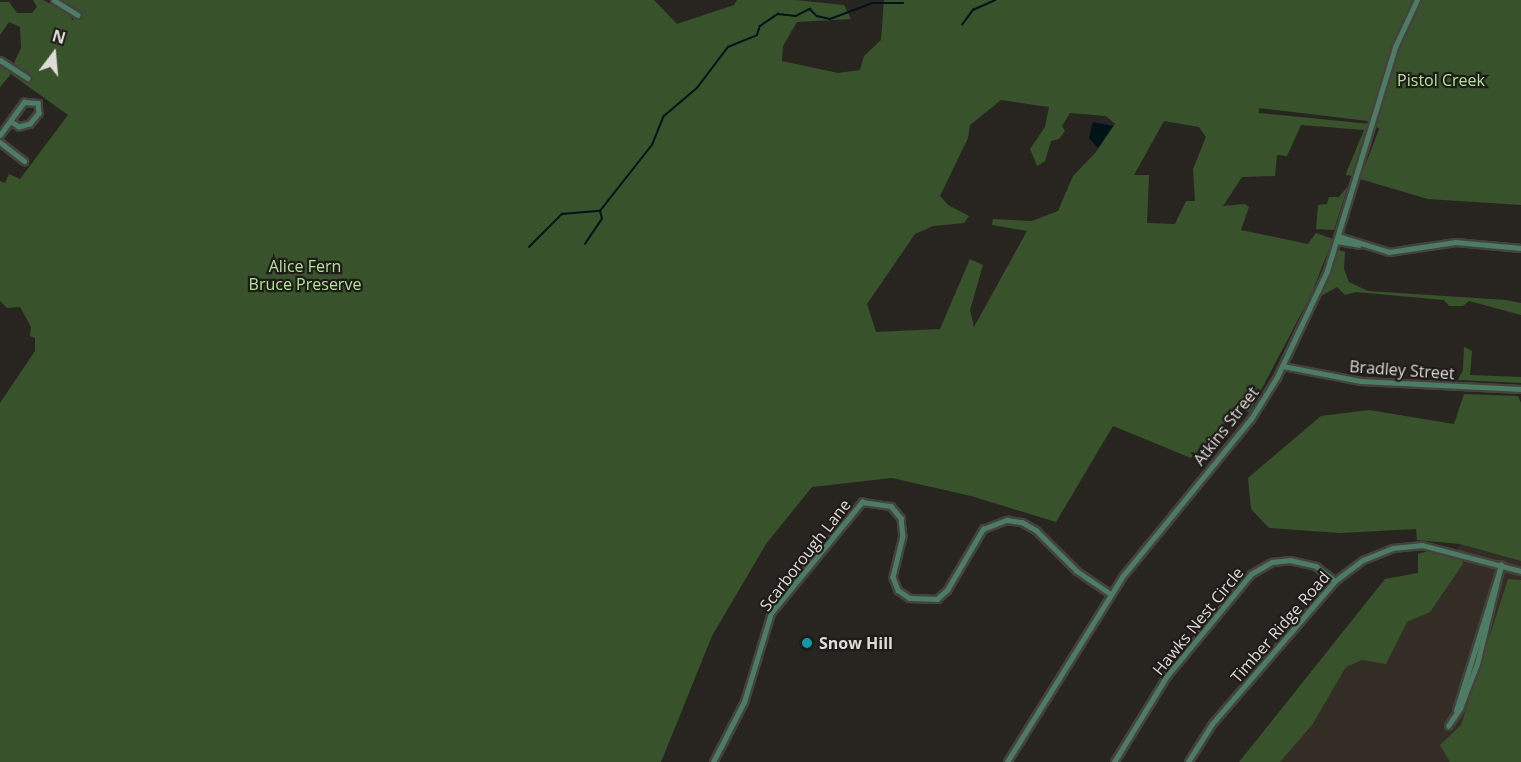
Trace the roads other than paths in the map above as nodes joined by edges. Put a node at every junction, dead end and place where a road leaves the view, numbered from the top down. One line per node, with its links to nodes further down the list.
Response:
1 (54, 0): 3 (street)
2 (1417, 0): 10 (street, Atkins Street)
3 (78, 15)
4 (0, 60): 5 (street)
5 (28, 78)
6 (11, 122): 6 (street); 7 (street)
7 (0, 135)
8 (0, 142): 9 (street)
9 (24, 161)
10 (1337, 239): 11 (street); 12 (street, Atkins Street)
11 (1521, 249)
12 (1283, 366): 13 (street, Bradley Street); 17 (street, Atkins Street)
13 (1521, 389)
14 (1501, 565): 15 (street, Timber Ridge Road); 16 (street, Timber Ridge Road); 18 (street)
15 (1521, 571)
16 (1335, 581): 21 (street, Hawks Nest Circle); 22 (street, Timber Ridge Road)
17 (1112, 594): 19 (street, Scarborough Lane); 20 (street, Atkins Street)
18 (1448, 726)
19 (713, 762)
20 (1007, 762)
21 (1114, 762)
22 (1188, 762)

